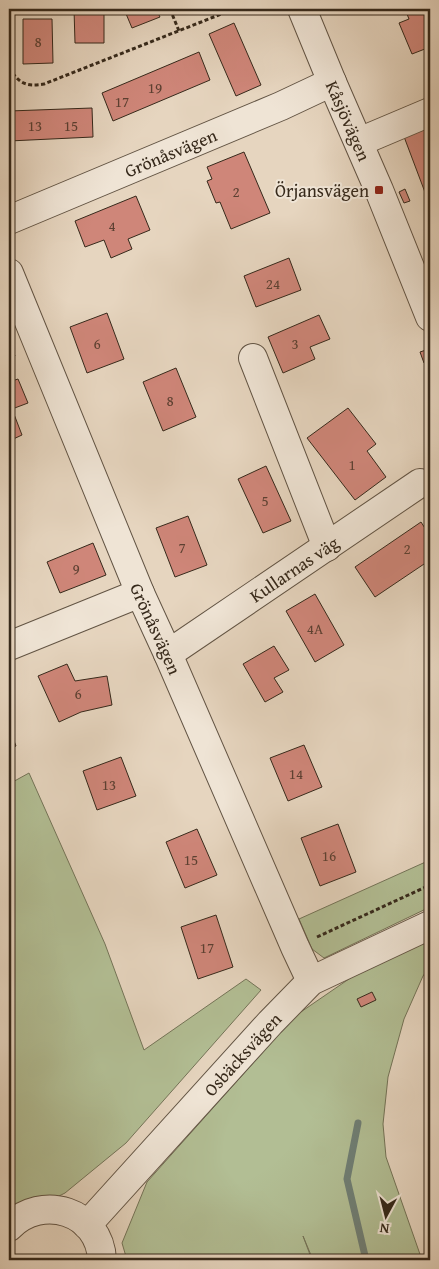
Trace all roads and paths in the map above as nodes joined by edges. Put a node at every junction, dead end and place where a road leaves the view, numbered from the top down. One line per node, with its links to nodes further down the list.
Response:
1 (170, 9): 4 (path)
2 (234, 9): 4 (path)
3 (302, 9): 6 (street, Kåsjövägen)
4 (179, 30): 5 (path)
5 (9, 68)
6 (332, 82): 8 (street, Kåsjövägen); 9 (street, Grönåsvägen)
7 (430, 112): 8 (street)
8 (359, 142): 11 (street, Kåsjövägen)
9 (9, 220)
10 (9, 273): 15 (street, Grönåsvägen)
11 (430, 317)
12 (252, 358): 14 (street)
13 (420, 483): 14 (street, Kullarnas väg)
14 (327, 547): 17 (street, Kullarnas väg)
15 (140, 593): 16 (street); 17 (street, Grönåsvägen)
16 (9, 646)
17 (168, 654): 21 (street, Grönåsvägen)
18 (430, 885): 20 (path)
19 (430, 924): 21 (street, Osbäcksvägen)
20 (312, 939)
21 (311, 981): 23 (street, Osbäcksvägen)
22 (11, 1219): 23 (street)
23 (87, 1225): 24 (street)
24 (102, 1260)

